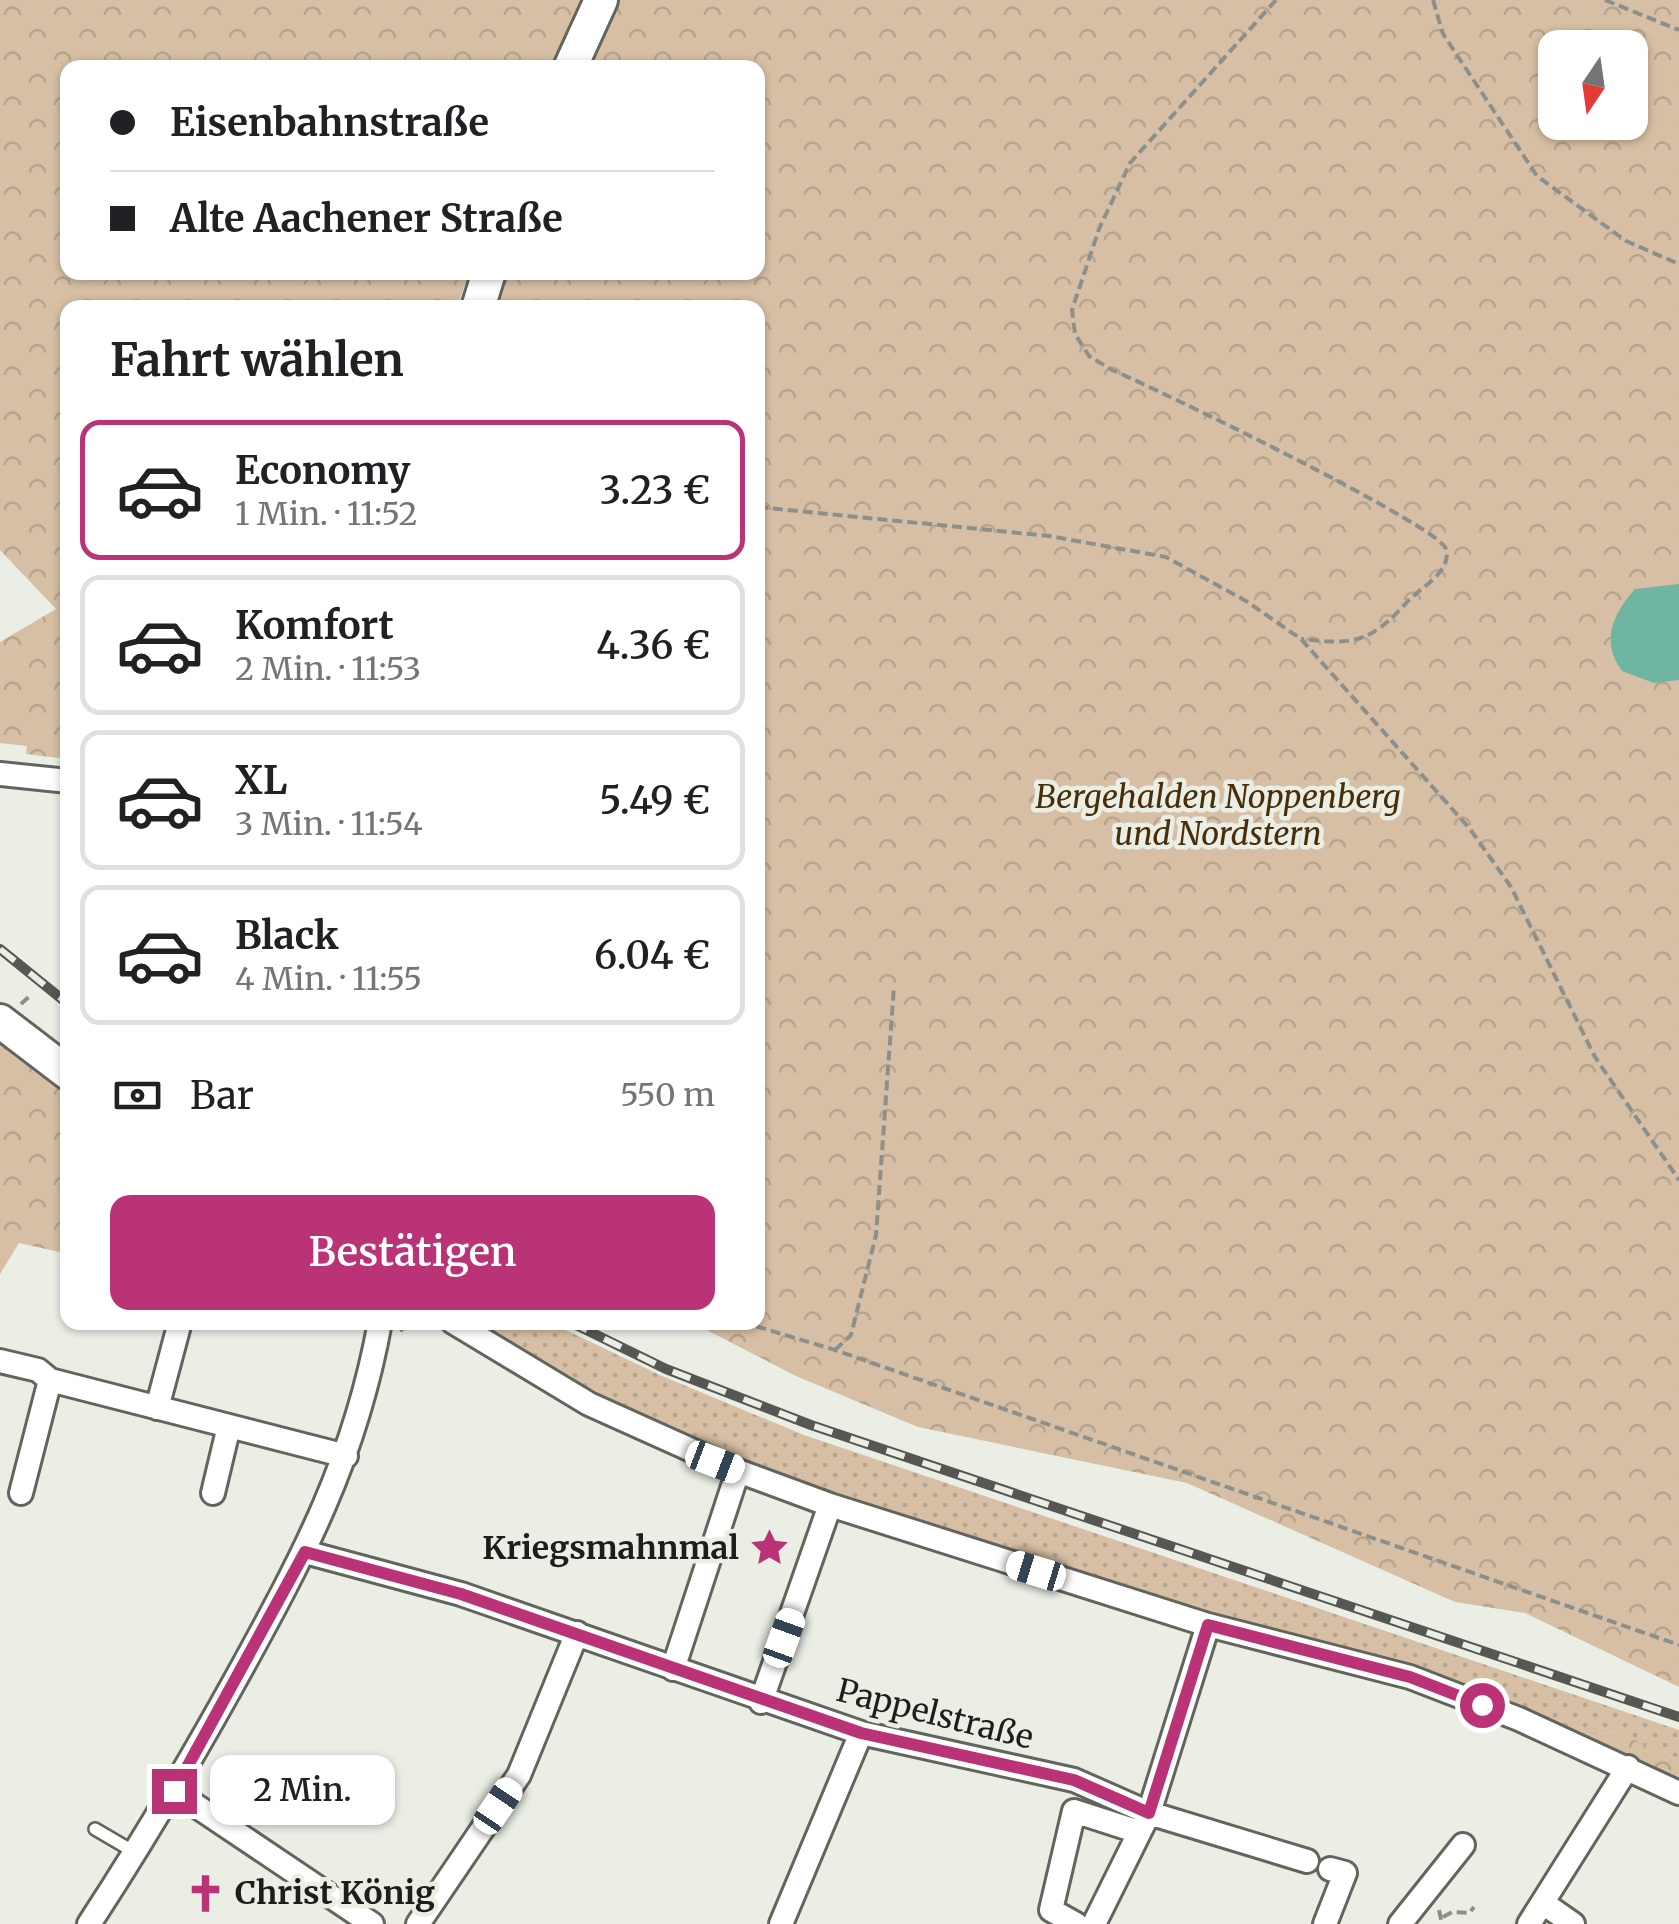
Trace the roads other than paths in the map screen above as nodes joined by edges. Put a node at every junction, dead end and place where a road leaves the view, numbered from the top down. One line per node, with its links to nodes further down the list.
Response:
1 (600, 0): 2 (street)
2 (574, 60)
3 (0, 774): 4 (street)
4 (60, 780)
5 (0, 1021): 6 (street)
6 (60, 1068)
7 (178, 1330): 12 (street)
8 (378, 1330): 14 (street)
9 (466, 1330): 15 (street)
10 (0, 1361): 11 (street)
11 (50, 1380): 12 (street); 16 (street)
12 (157, 1408): 13 (street)
13 (230, 1426): 14 (street); 17 (street)
14 (346, 1456): 19 (street)
15 (738, 1472): 18 (street); 22 (street)
16 (21, 1492)
17 (213, 1492)
18 (830, 1505): 20 (street); 23 (street)
19 (305, 1552): 21 (street, Pappelstraße); 26 (street)
20 (1208, 1625): 25 (street); 28 (street)
21 (578, 1633): 22 (street, Pappelstraße); 37 (street)
22 (673, 1669): 23 (street, Pappelstraße)
23 (761, 1702): 24 (street, Pappelstraße)
24 (861, 1733): 28 (street, Pappelstraße); 38 (street)
25 (1628, 1768): 27 (street); 34 (street)
26 (174, 1791): 31 (street); 36 (street)
27 (1679, 1794)
28 (1144, 1822): 32 (street); 39 (street); 40 (street)
29 (94, 1829): 31 (lane)
30 (1463, 1845): 42 (street)
31 (136, 1853): 35 (street)
32 (1307, 1861)
33 (1330, 1869): 41 (street)
34 (1543, 1903): 43 (street); 44 (street)
35 (89, 1924)
36 (372, 1924)
37 (418, 1924)
38 (781, 1924)
39 (1076, 1924)
40 (1094, 1924)
41 (1325, 1924)
42 (1400, 1924)
43 (1530, 1924)
44 (1573, 1924)

